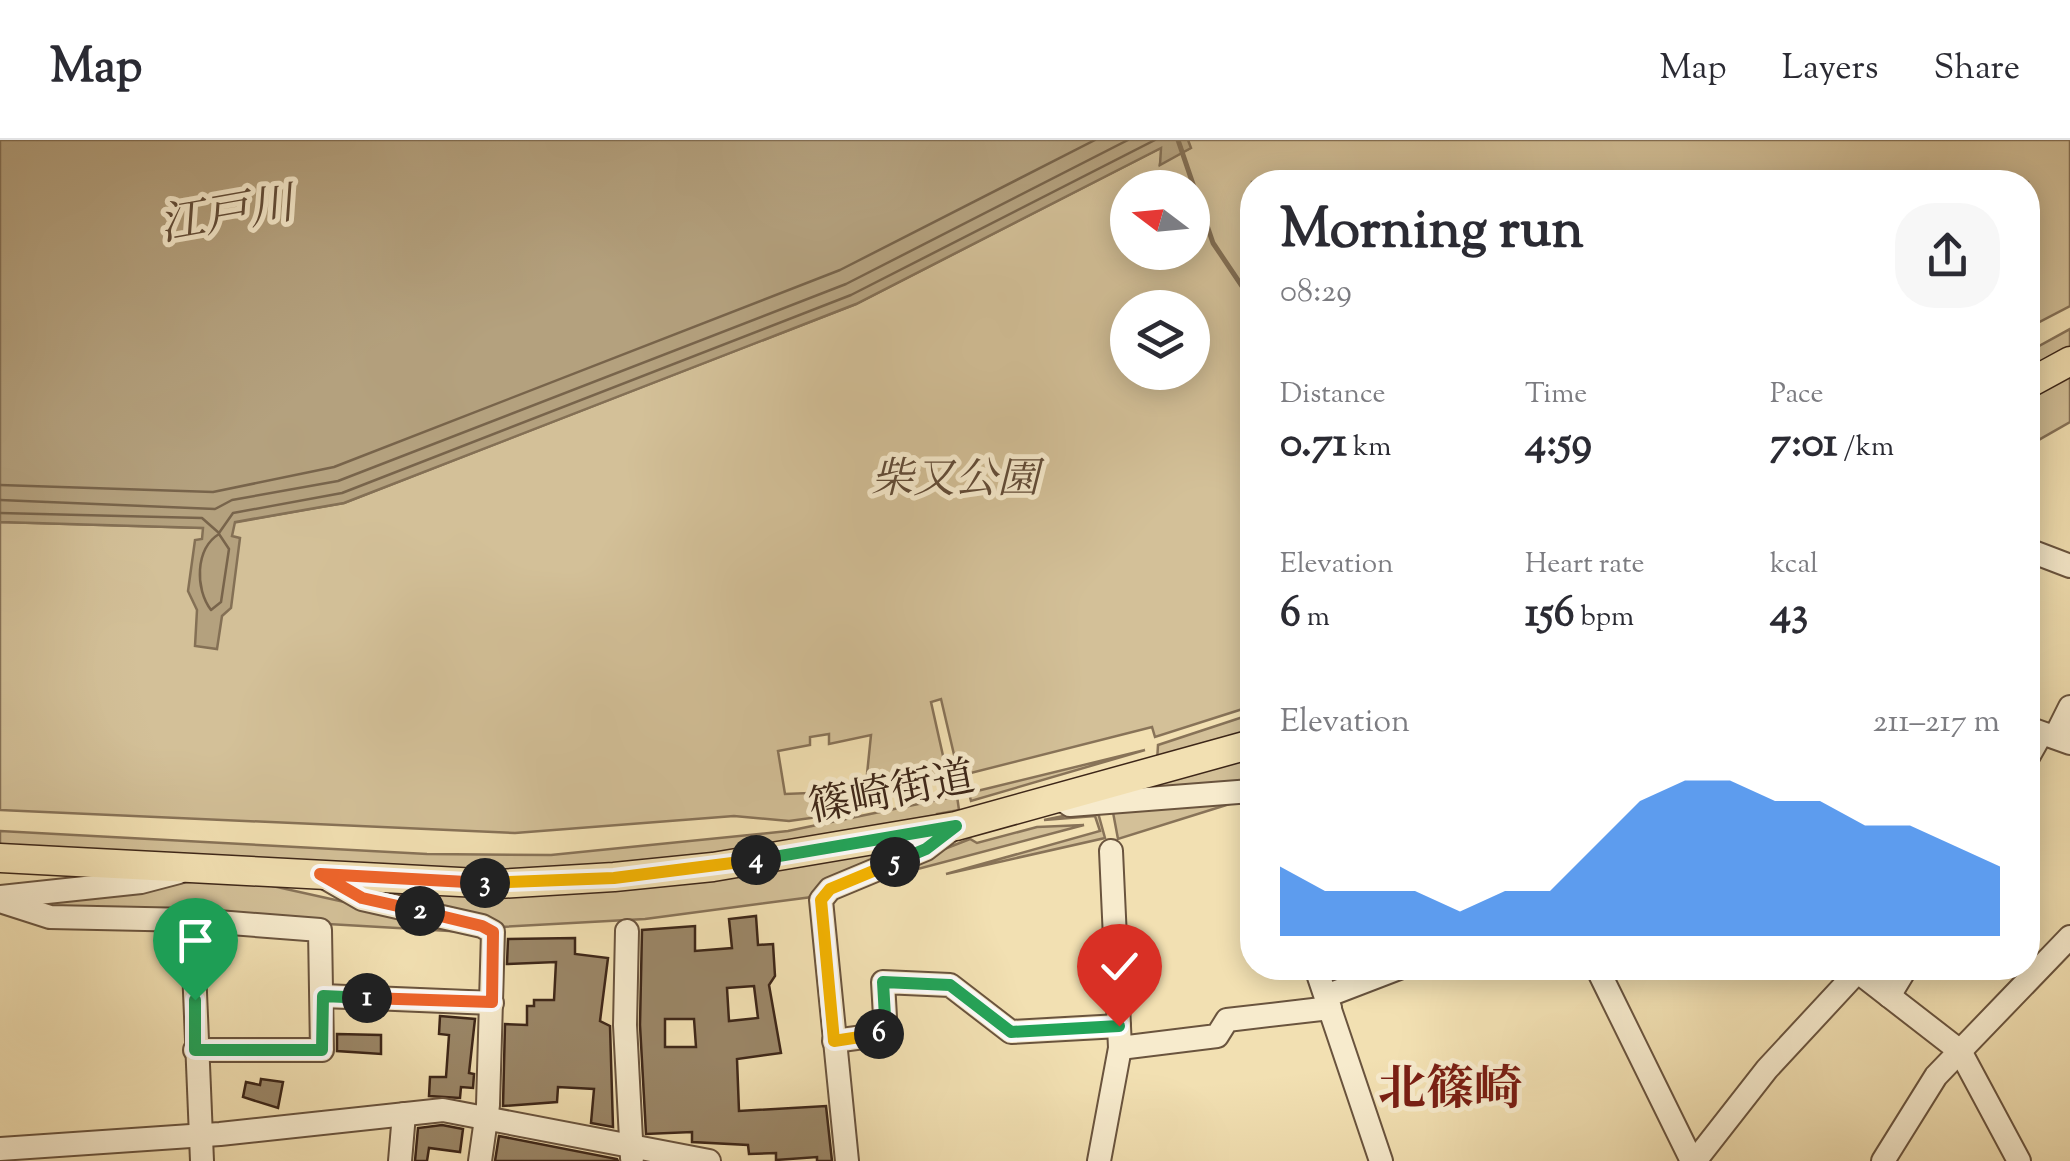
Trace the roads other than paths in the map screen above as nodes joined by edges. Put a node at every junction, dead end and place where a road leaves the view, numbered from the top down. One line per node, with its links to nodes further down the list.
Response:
1 (2070, 361): 2 (main road)
2 (2040, 377)
3 (2040, 555): 4 (street)
4 (2070, 566)
5 (2070, 707): 6 (street)
6 (2048, 736)
7 (1240, 747): 9 (main road, 篠崎街道)
8 (1240, 793): 9 (street)
9 (1061, 799): 10 (main road, 篠崎街道)
10 (956, 826): 14 (main road, 篠崎街道); 32 (street)
11 (1111, 852): 31 (street)
12 (0, 858): 13 (main road, 篠崎街道)
13 (192, 867): 14 (main road, 篠崎街道); 15 (street)
14 (320, 874): 29 (street)
15 (0, 899): 16 (street)
16 (192, 920): 27 (street); 33 (street)
17 (627, 932): 40 (street)
18 (2070, 937): 19 (street)
19 (2040, 968)
20 (1320, 980): 30 (street)
21 (1374, 980): 30 (street)
22 (1602, 980): 48 (street)
23 (1846, 980): 48 (street)
24 (1868, 980): 28 (street)
25 (1899, 980): 28 (street)
26 (2029, 980): 34 (street)
27 (323, 996): 29 (street); 33 (street)
28 (1889, 996): 34 (street)
29 (492, 1002): 36 (street)
30 (1328, 1002): 31 (street); 47 (street)
31 (1119, 1037): 32 (street); 46 (street)
32 (834, 1041): 45 (street)
33 (195, 1050): 37 (street)
34 (1960, 1051): 49 (street); 50 (street)
35 (404, 1114): 36 (street); 37 (street); 42 (street)
36 (486, 1118): 40 (street); 43 (street)
37 (201, 1134): 39 (street); 41 (street)
38 (0, 1150): 39 (street)
39 (68, 1152)
40 (632, 1153): 44 (street)
41 (202, 1161)
42 (400, 1161)
43 (480, 1161)
44 (709, 1161)
45 (847, 1161)
46 (1099, 1161)
47 (1381, 1161)
48 (1693, 1161)
49 (1884, 1161)
50 (2019, 1161)

